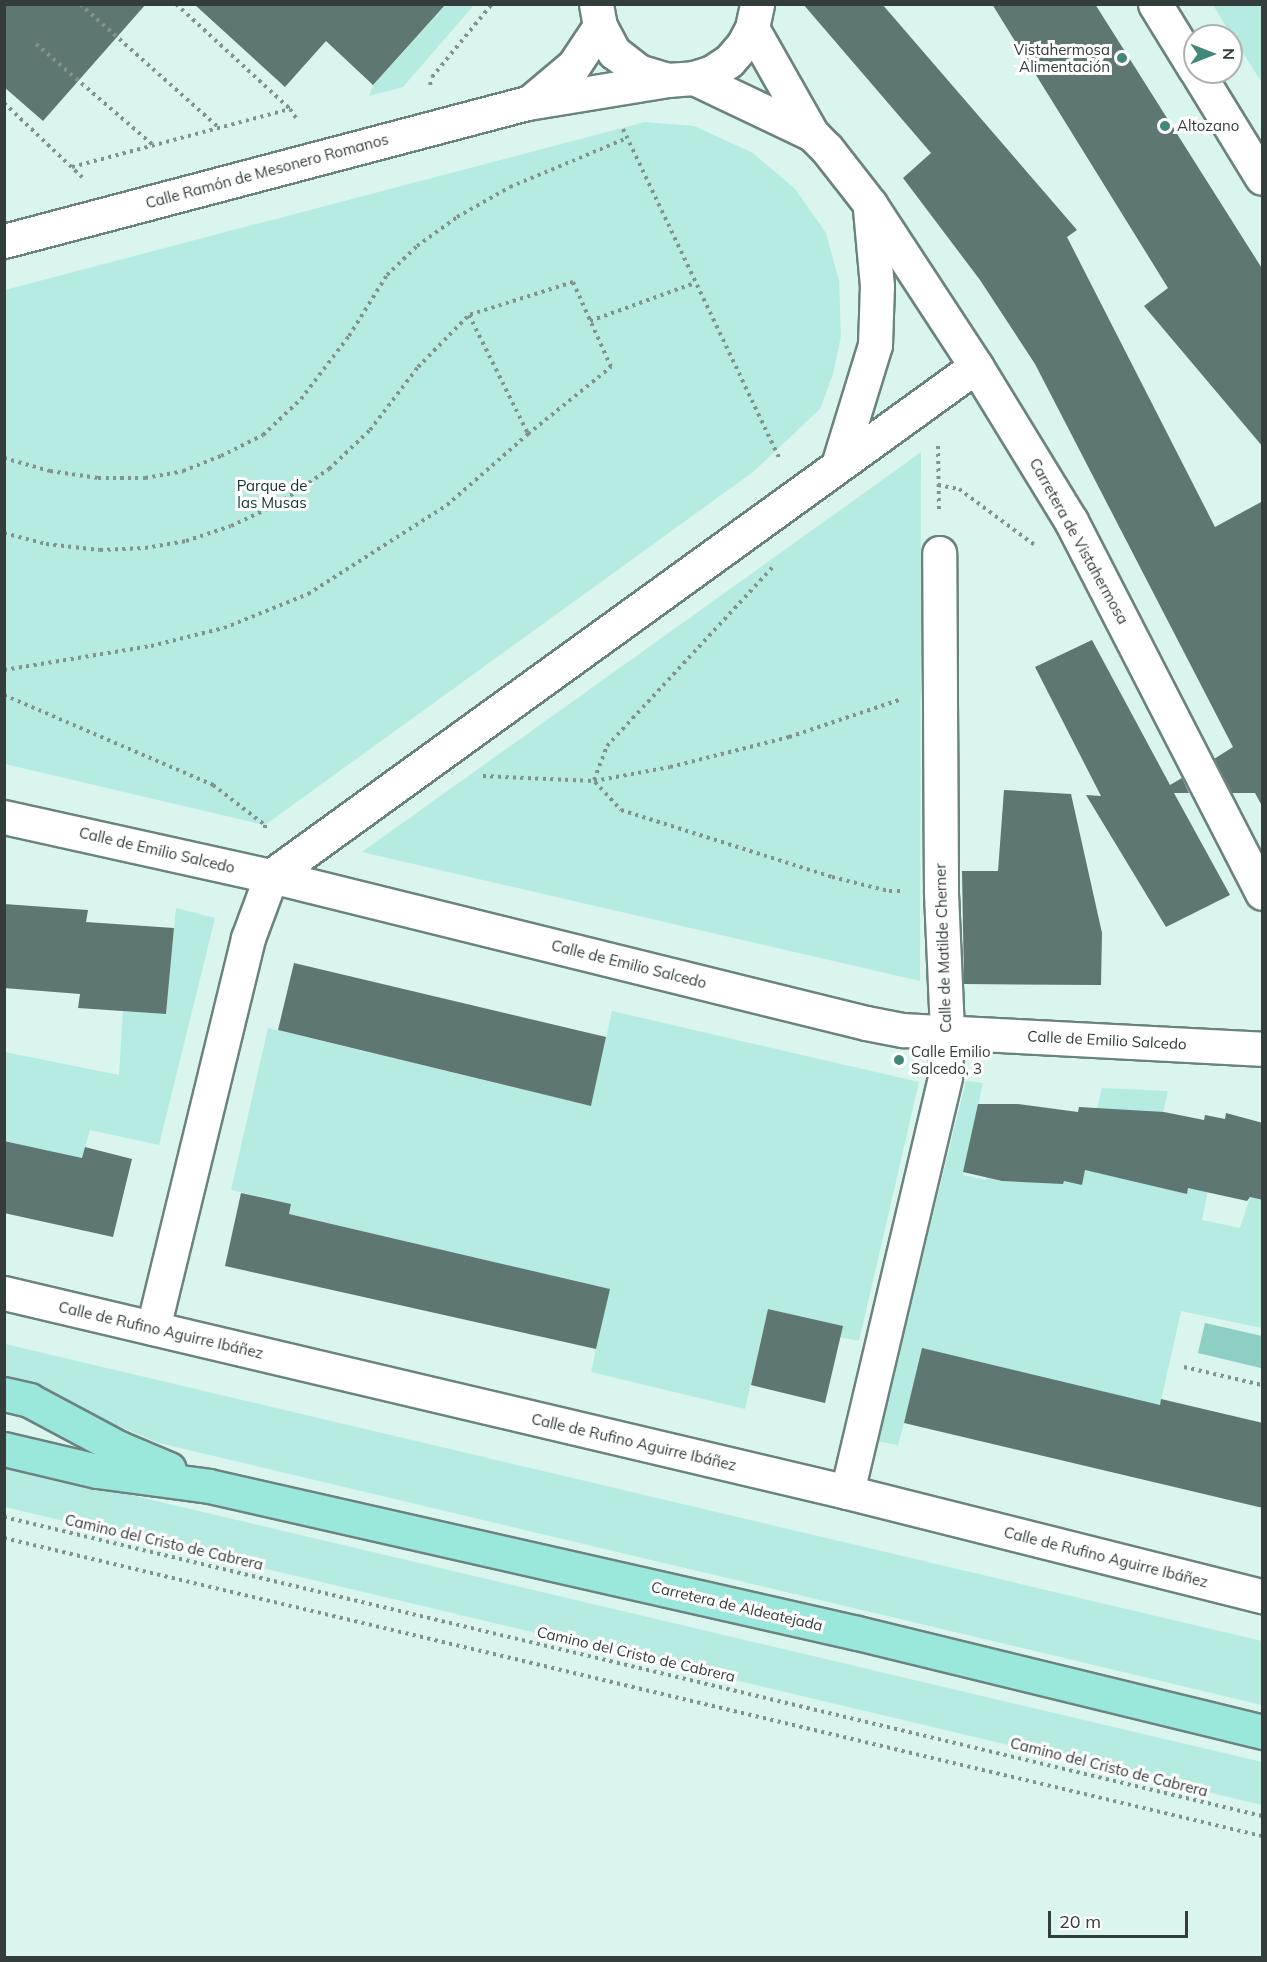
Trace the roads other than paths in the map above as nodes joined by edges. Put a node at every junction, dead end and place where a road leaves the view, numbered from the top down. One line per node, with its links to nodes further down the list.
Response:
1 (1155, 4): 4 (street)
2 (598, 15): 5 (street, Carretera de Vistahermosa); 7 (street, Calle Ramón de Mesonero Romanos)
3 (754, 16): 5 (street, Calle Ramón de Mesonero Romanos); 8 (street, Carretera de Vistahermosa)
4 (1183, 49)
5 (680, 79): 7 (street, Calle Ramón de Mesonero Romanos); 8 (street, Carretera de Vistahermosa)
6 (1205, 84): 9 (street)
7 (531, 102): 11 (street, Calle Ramón de Mesonero Romanos)
8 (812, 134): 10 (street, Carretera de Vistahermosa)
9 (1263, 178)
10 (870, 204): 12 (street, Carretera de Vistahermosa); 13 (street)
11 (4, 241)
12 (976, 366): 13 (street); 17 (street, Carretera de Vistahermosa)
13 (838, 465): 16 (street)
14 (939, 553): 18 (street, Calle de Matilde Cherner)
15 (4, 817): 16 (street, Calle de Emilio Salcedo)
16 (271, 876): 18 (street, Calle de Emilio Salcedo); 21 (street)
17 (1263, 893)
18 (947, 1031): 19 (street, Calle de Emilio Salcedo); 25 (street, Calle de Matilde Cherner)
19 (1263, 1049)
20 (4, 1293): 21 (street, Calle de Rufino Aguirre Ibáñez)
21 (153, 1328): 25 (street, Calle de Rufino Aguirre Ibáñez)
22 (4, 1394): 24 (main road, Carretera de Aldeatejada)
23 (4, 1449): 24 (main road, Carretera de Aldeatejada)
24 (209, 1486): 27 (main road, Carretera de Aldeatejada)
25 (847, 1492): 26 (street, Calle de Rufino Aguirre Ibáñez)
26 (1263, 1596)
27 (1263, 1732)

